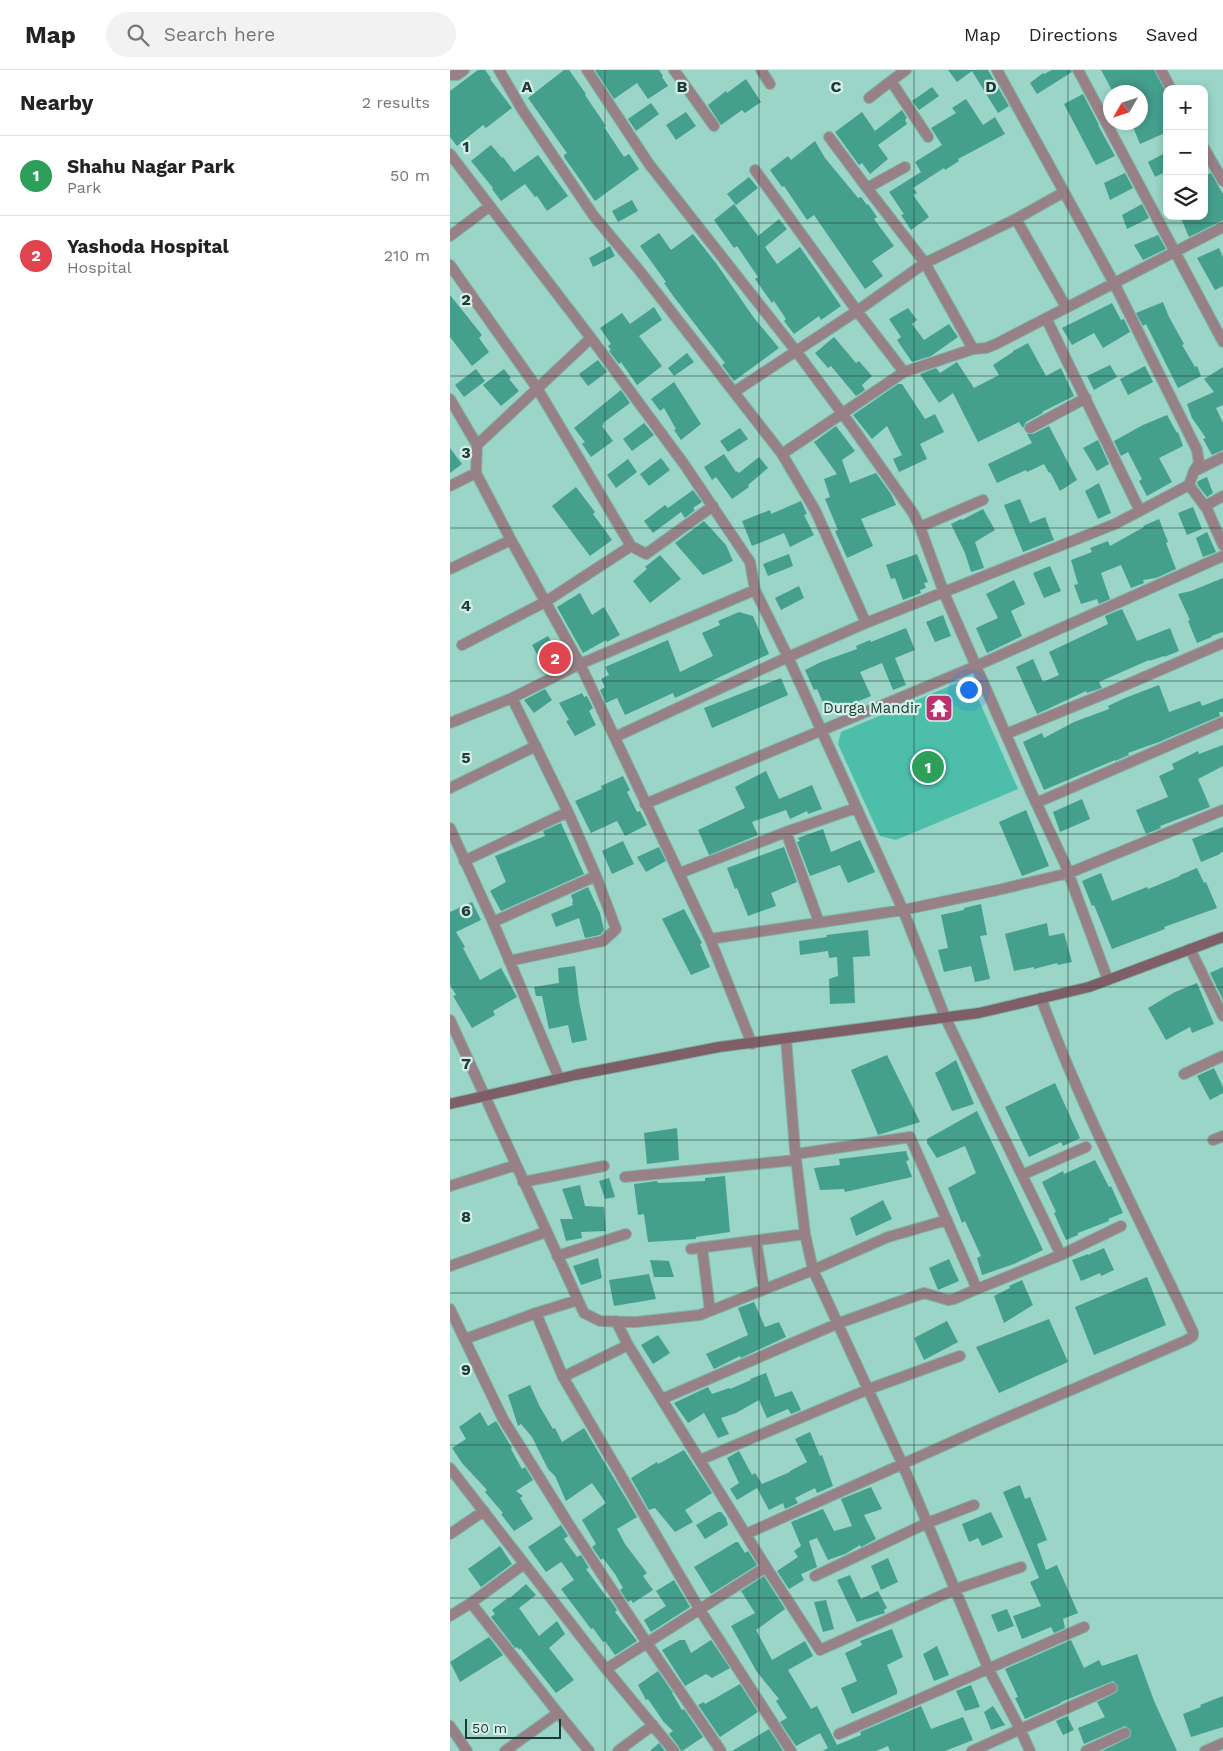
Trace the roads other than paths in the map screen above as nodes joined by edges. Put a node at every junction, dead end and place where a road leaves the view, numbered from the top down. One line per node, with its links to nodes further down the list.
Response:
1 (464, 70): 10 (street)
2 (499, 70): 42 (street)
3 (587, 70): 39 (street)
4 (674, 70): 15 (street)
5 (761, 70): 12 (street)
6 (906, 70): 11 (street)
7 (997, 70): 24 (street)
8 (1078, 70): 29 (street)
9 (1160, 70): 13 (street)
10 (450, 75)
11 (891, 81): 14 (street); 17 (street)
12 (770, 84)
13 (1169, 85)
14 (869, 98)
15 (714, 126)
16 (829, 137): 23 (street)
17 (928, 137)
18 (450, 154): 25 (street)
19 (1208, 155): 22 (street)
20 (905, 167): 23 (street)
21 (755, 170): 34 (street)
22 (1223, 181)
23 (867, 188): 30 (street)
24 (1064, 192): 26 (street); 32 (street)
25 (490, 206): 28 (street); 36 (street)
26 (1016, 219): 30 (street); 33 (street)
27 (1223, 227): 29 (street)
28 (450, 236)
29 (1175, 253): 32 (street); 37 (street)
30 (925, 263): 34 (street); 38 (street)
31 (450, 265): 41 (street)
32 (1114, 283): 33 (street); 50 (street)
33 (1066, 307): 35 (street)
34 (857, 311): 39 (street); 40 (street)
35 (1046, 318): 38 (street); 43 (street)
36 (591, 338): 41 (street); 56 (street)
37 (1223, 342)
38 (973, 349): 40 (street)
39 (796, 351): 42 (street); 45 (street)
40 (904, 372): 45 (street)
41 (537, 388): 47 (street); 62 (street)
42 (734, 392): 48 (street)
43 (1086, 398): 46 (street); 58 (street)
44 (450, 399): 47 (street)
45 (842, 413): 48 (street); 59 (street)
46 (1030, 428)
47 (477, 445): 51 (street)
48 (782, 454): 68 (street)
49 (1223, 457): 50 (street)
50 (1194, 471): 52 (street)
51 (476, 473): 53 (street); 60 (street)
52 (1189, 485): 57 (street); 58 (street)
53 (450, 486)
54 (1223, 496): 57 (street)
55 (983, 500): 59 (street)
56 (713, 506): 62 (street); 65 (street)
57 (1205, 506): 61 (street)
58 (1140, 511): 66 (street)
59 (920, 528): 66 (street)
60 (511, 540): 64 (street); 67 (street)
61 (1223, 545)
62 (632, 546): 67 (street)
63 (1223, 556): 73 (street)
64 (450, 569)
65 (755, 590): 71 (street); 72 (street)
66 (944, 593): 68 (street); 73 (street)
67 (545, 602): 70 (street); 72 (street)
68 (866, 623): 71 (street)
69 (1223, 642): 78 (street)
70 (462, 644)
71 (788, 658): 77 (street); 79 (street)
72 (580, 664): 74 (street); 79 (street)
73 (976, 666): 77 (street); 78 (street)
74 (512, 698): 76 (street); 80 (street)
75 (1223, 722): 82 (street)
76 (450, 723)
77 (820, 731): 83 (street); 84 (street)
78 (1006, 734): 82 (street)
79 (615, 737): 83 (street)
80 (536, 746): 81 (street); 86 (street)
81 (450, 788)
82 (1036, 803): 92 (street)
83 (646, 804): 91 (street)
84 (856, 808): 88 (street); 94 (street)
85 (1223, 810): 92 (street)
86 (568, 812): 90 (street); 93 (street)
87 (450, 828): 89 (street)
88 (786, 832): 91 (street); 96 (street)
89 (454, 848): 90 (street)
90 (464, 861): 95 (street)
91 (680, 873): 98 (street)
92 (1069, 873): 94 (street); 101 (street)
93 (596, 876): 95 (street); 100 (street)
94 (903, 910): 96 (street); 104 (street)
95 (493, 922): 100 (street)
96 (819, 922): 98 (street)
97 (1223, 937): 99 (street)
98 (710, 939): 107 (street)
99 (1190, 950): 101 (street); 103 (street)
100 (509, 961): 110 (street)
101 (1108, 980): 102 (street)
102 (1041, 998): 104 (street); 148 (street)
103 (1223, 1016)
104 (945, 1018): 106 (street); 117 (street)
105 (450, 1020): 111 (street)
106 (786, 1039): 107 (street); 114 (street)
107 (752, 1044): 110 (street)
108 (1223, 1056): 109 (street)
109 (1184, 1074)
110 (560, 1078): 111 (street)
111 (484, 1096): 112 (street); 115 (street)
112 (450, 1104)
113 (1086, 1147): 117 (street)
114 (796, 1157): 118 (street); 121 (street); 125 (street)
115 (516, 1165): 119 (street); 120 (street)
116 (604, 1166): 119 (street)
117 (1022, 1175): 129 (street)
118 (625, 1177)
119 (523, 1182): 123 (street)
120 (450, 1186)
121 (947, 1220): 132 (street); 134 (street)
122 (1121, 1226): 129 (street)
123 (546, 1232): 130 (street); 131 (street)
124 (626, 1234): 130 (street)
125 (805, 1234): 126 (street); 132 (street)
126 (756, 1241): 127 (street); 133 (street)
127 (702, 1247): 128 (street); 137 (street)
128 (691, 1249)
129 (1061, 1255): 134 (street)
130 (557, 1256): 135 (street)
131 (450, 1266)
132 (813, 1270): 133 (street); 140 (street)
133 (764, 1289): 137 (street)
134 (977, 1289): 140 (street)
135 (578, 1300): 138 (street); 139 (street)
136 (450, 1309): 141 (street)
137 (710, 1311): 139 (street)
138 (536, 1313): 141 (street); 144 (street)
139 (616, 1321): 142 (street)
140 (838, 1323): 145 (street); 146 (street)
141 (465, 1340): 164 (street)
142 (628, 1345): 144 (street); 146 (street)
143 (960, 1356): 145 (street)
144 (563, 1377): 161 (street)
145 (869, 1389): 147 (street); 148 (street)
146 (662, 1399): 147 (street)
147 (700, 1460): 154 (street)
148 (902, 1463): 152 (street); 154 (street)
149 (450, 1468): 151 (street)
150 (974, 1505): 152 (street)
151 (484, 1511): 153 (street); 155 (street)
152 (928, 1523): 158 (street); 159 (street)
153 (450, 1534)
154 (746, 1534): 156 (street)
155 (524, 1564): 160 (street); 166 (street)
156 (766, 1567): 159 (street); 161 (street)
157 (1020, 1567): 159 (street)
158 (815, 1576)
159 (956, 1589): 165 (street)
160 (471, 1603): 162 (street); 168 (street)
161 (700, 1610): 164 (street); 181 (street)
162 (450, 1616)
163 (1084, 1627): 165 (street)
164 (647, 1643): 166 (street); 180 (street)
165 (988, 1668): 171 (street); 173 (street)
166 (606, 1669): 169 (street)
167 (1112, 1688): 171 (street)
168 (558, 1713): 176 (street); 177 (street)
169 (653, 1725): 178 (street); 179 (street)
170 (450, 1726): 175 (street)
171 (1020, 1729): 182 (street); 183 (street)
172 (1125, 1733): 184 (street)
173 (839, 1734)
174 (1223, 1743): 185 (street)
175 (467, 1751)
176 (505, 1751)
177 (589, 1751)
178 (618, 1751)
179 (674, 1751)
180 (721, 1751)
181 (791, 1751)
182 (972, 1751)
183 (1030, 1751)
184 (1086, 1751)
185 (1205, 1751)

